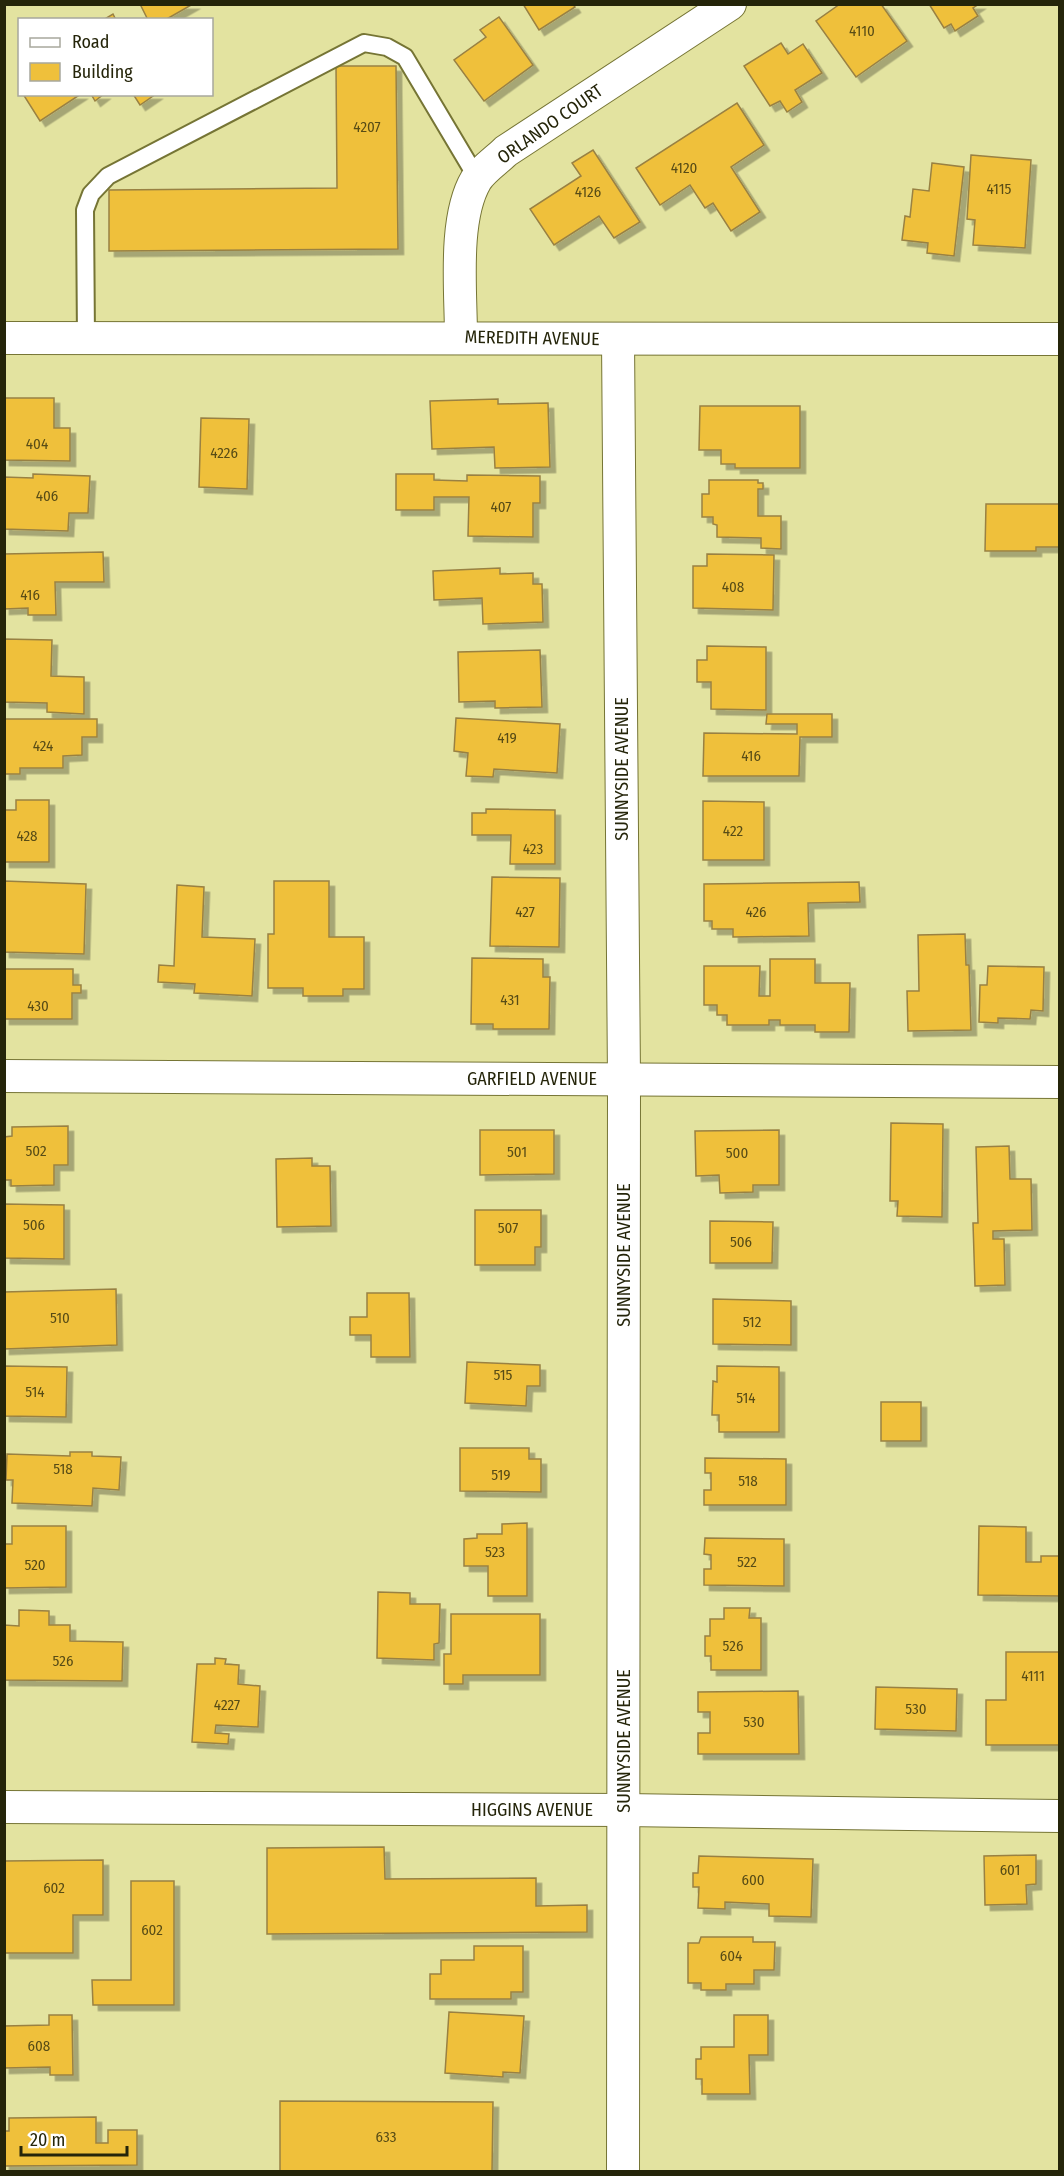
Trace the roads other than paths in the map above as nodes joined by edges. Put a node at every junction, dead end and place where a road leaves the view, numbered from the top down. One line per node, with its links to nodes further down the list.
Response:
1 (730, 4): 2 (street, ORLANDO COURT)
2 (477, 178): 3 (street, ORLANDO COURT); 5 (lane)
3 (461, 337): 5 (street, MEREDITH AVENUE); 6 (street, MEREDITH AVENUE)
4 (4, 338): 5 (street, MEREDITH AVENUE)
5 (86, 339)
6 (618, 339): 7 (street, MEREDITH AVENUE); 9 (street, SUNNYSIDE AVENUE)
7 (1059, 339)
8 (4, 1076): 9 (street, GARFIELD AVENUE)
9 (624, 1080): 10 (street, GARFIELD AVENUE); 12 (street, SUNNYSIDE AVENUE)
10 (1059, 1082)
11 (4, 1807): 12 (street, HIGGINS AVENUE)
12 (624, 1810): 13 (street, HIGGINS AVENUE); 14 (street, SUNNYSIDE AVENUE)
13 (1059, 1816)
14 (623, 2172)

